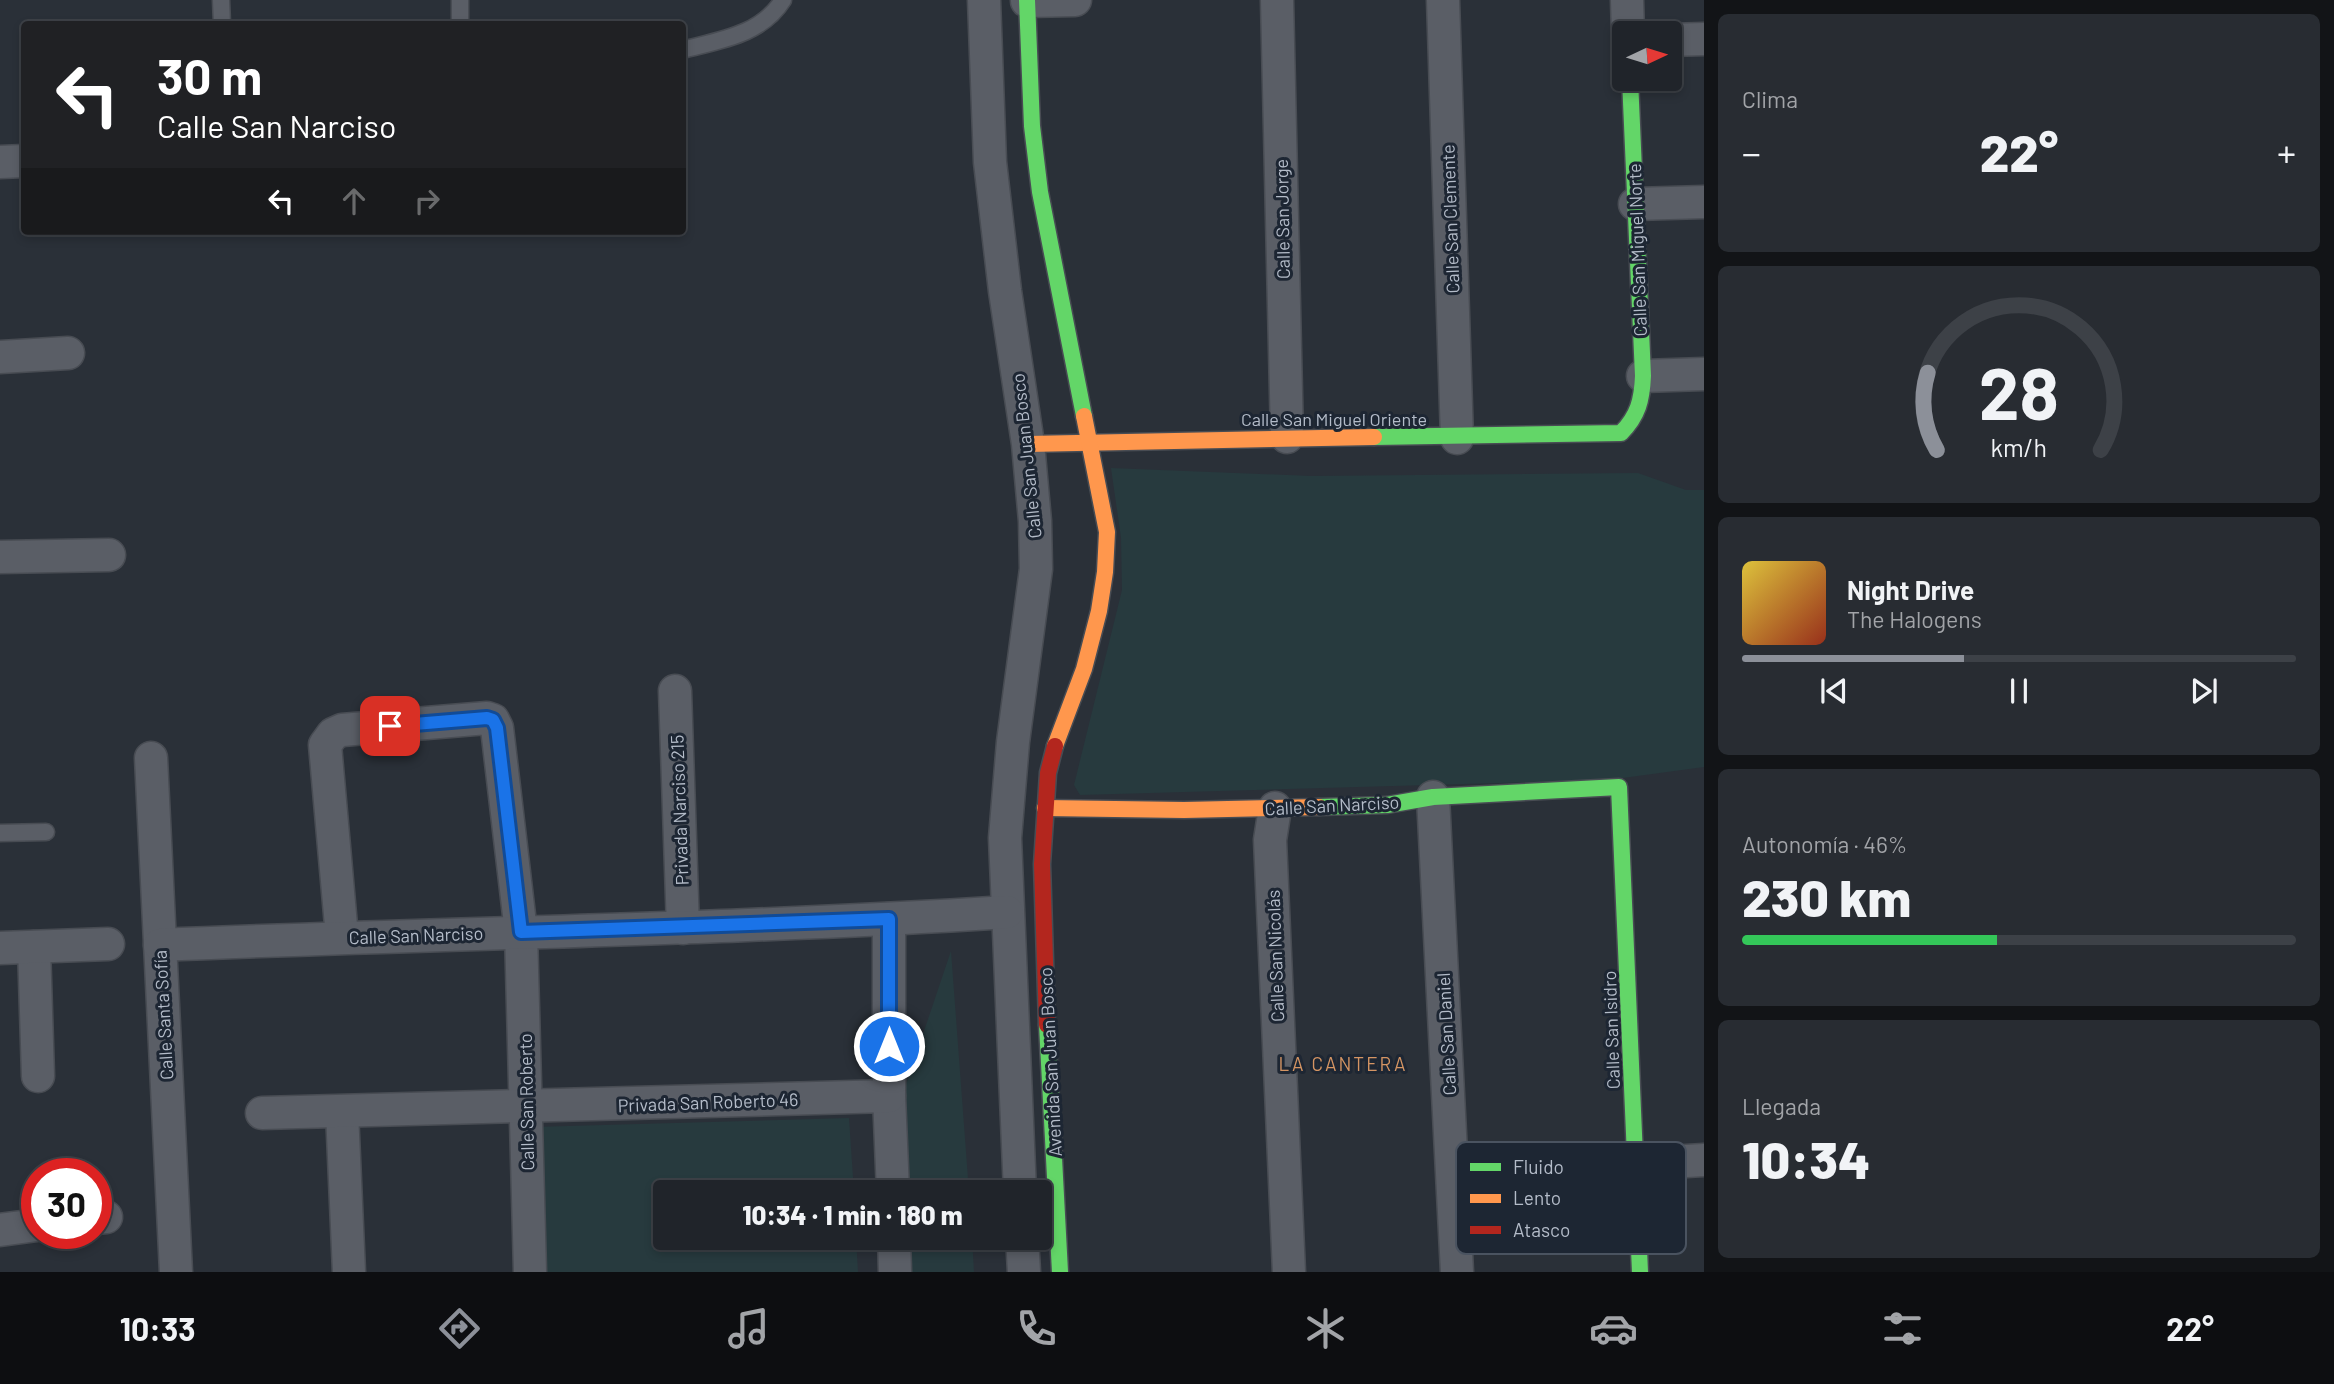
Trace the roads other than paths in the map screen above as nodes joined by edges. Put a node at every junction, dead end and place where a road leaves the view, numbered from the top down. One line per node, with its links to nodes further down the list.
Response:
1 (221, 0): 10 (lane)
2 (460, 0): 11 (lane)
3 (783, 0): 15 (lane)
4 (984, 0): 29 (street, Calle San Juan Bosco)
5 (1027, 0): 6 (street); 28 (street)
6 (1075, 0)
7 (1277, 0): 26 (street, Calle San Jorge)
8 (1443, 0): 27 (street, Calle San Clemente)
9 (1627, 0): 12 (street)
10 (222, 21)
11 (460, 21)
12 (1628, 21)
13 (1704, 39): 14 (street)
14 (1682, 40)
15 (686, 49)
16 (1630, 91): 20 (street, Calle San Miguel Norte)
17 (21, 161): 18 (street)
18 (0, 162)
19 (1704, 202): 20 (street)
20 (1635, 204): 24 (street, Calle San Miguel Norte)
21 (68, 354): 22 (street)
22 (0, 357)
23 (1704, 374): 24 (street)
24 (1643, 376): 25 (street, Calle San Miguel Norte)
25 (1635, 420): 27 (street, Calle San Miguel Oriente)
26 (1286, 437): 27 (street, Calle San Miguel Oriente); 28 (street, Calle San Miguel Oriente)
27 (1457, 438)
28 (1090, 441): 29 (street, Calle San Miguel Oriente); 36 (street)
29 (1028, 444): 41 (street, Calle San Juan Bosco)
30 (108, 555): 31 (street)
31 (0, 557)
32 (675, 691): 43 (street, Privada Narciso 215)
33 (151, 758): 47 (street, Calle Santa Sofía)
34 (1619, 787): 35 (street, Calle San Narciso); 55 (street, Calle San Isidro)
35 (1433, 797): 37 (street, Calle San Narciso); 64 (street, Calle San Daniel)
36 (1045, 808): 37 (street, Calle San Narciso); 40 (street)
37 (1275, 808): 73 (street, Calle San Nicolás)
38 (46, 832): 39 (lane)
39 (0, 833)
40 (1041, 888): 41 (street, Calle San Narciso); 72 (street, Avenida San Juan Bosco)
41 (1007, 898): 42 (street, Calle San Narciso); 59 (street, Avenida San Juan Bosco)
42 (889, 919): 43 (street, Calle San Narciso); 51 (street)
43 (683, 928): 44 (street, Calle San Narciso)
44 (521, 932): 45 (street, Calle San Narciso); 45 (street, Calle San Roberto); 52 (street, Calle San Roberto)
45 (342, 937): 47 (street, Calle San Narciso)
46 (108, 944): 48 (street)
47 (160, 945): 67 (street, Calle Santa Sofía)
48 (33, 947): 49 (street); 50 (street)
49 (0, 948)
50 (38, 1076)
51 (889, 1096): 52 (street, Privada San Roberto 46); 58 (street)
52 (526, 1107): 53 (street, Privada San Roberto 46); 69 (street, Calle San Roberto)
53 (342, 1112): 54 (street, Privada San Roberto 46); 68 (street)
54 (262, 1113)
55 (1635, 1142)
56 (1704, 1160): 57 (street)
57 (1686, 1161)
58 (892, 1180)
59 (1019, 1180)
60 (21, 1227): 61 (street)
61 (0, 1230)
62 (894, 1250): 70 (street)
63 (1023, 1250): 71 (street)
64 (1456, 1252)
65 (1456, 1254): 74 (street, Calle San Daniel)
66 (1639, 1254): 75 (street, Calle San Isidro)
67 (176, 1272)
68 (349, 1272)
69 (530, 1272)
70 (895, 1272)
71 (1024, 1272)
72 (1060, 1272)
73 (1289, 1272)
74 (1457, 1272)
75 (1640, 1272)

